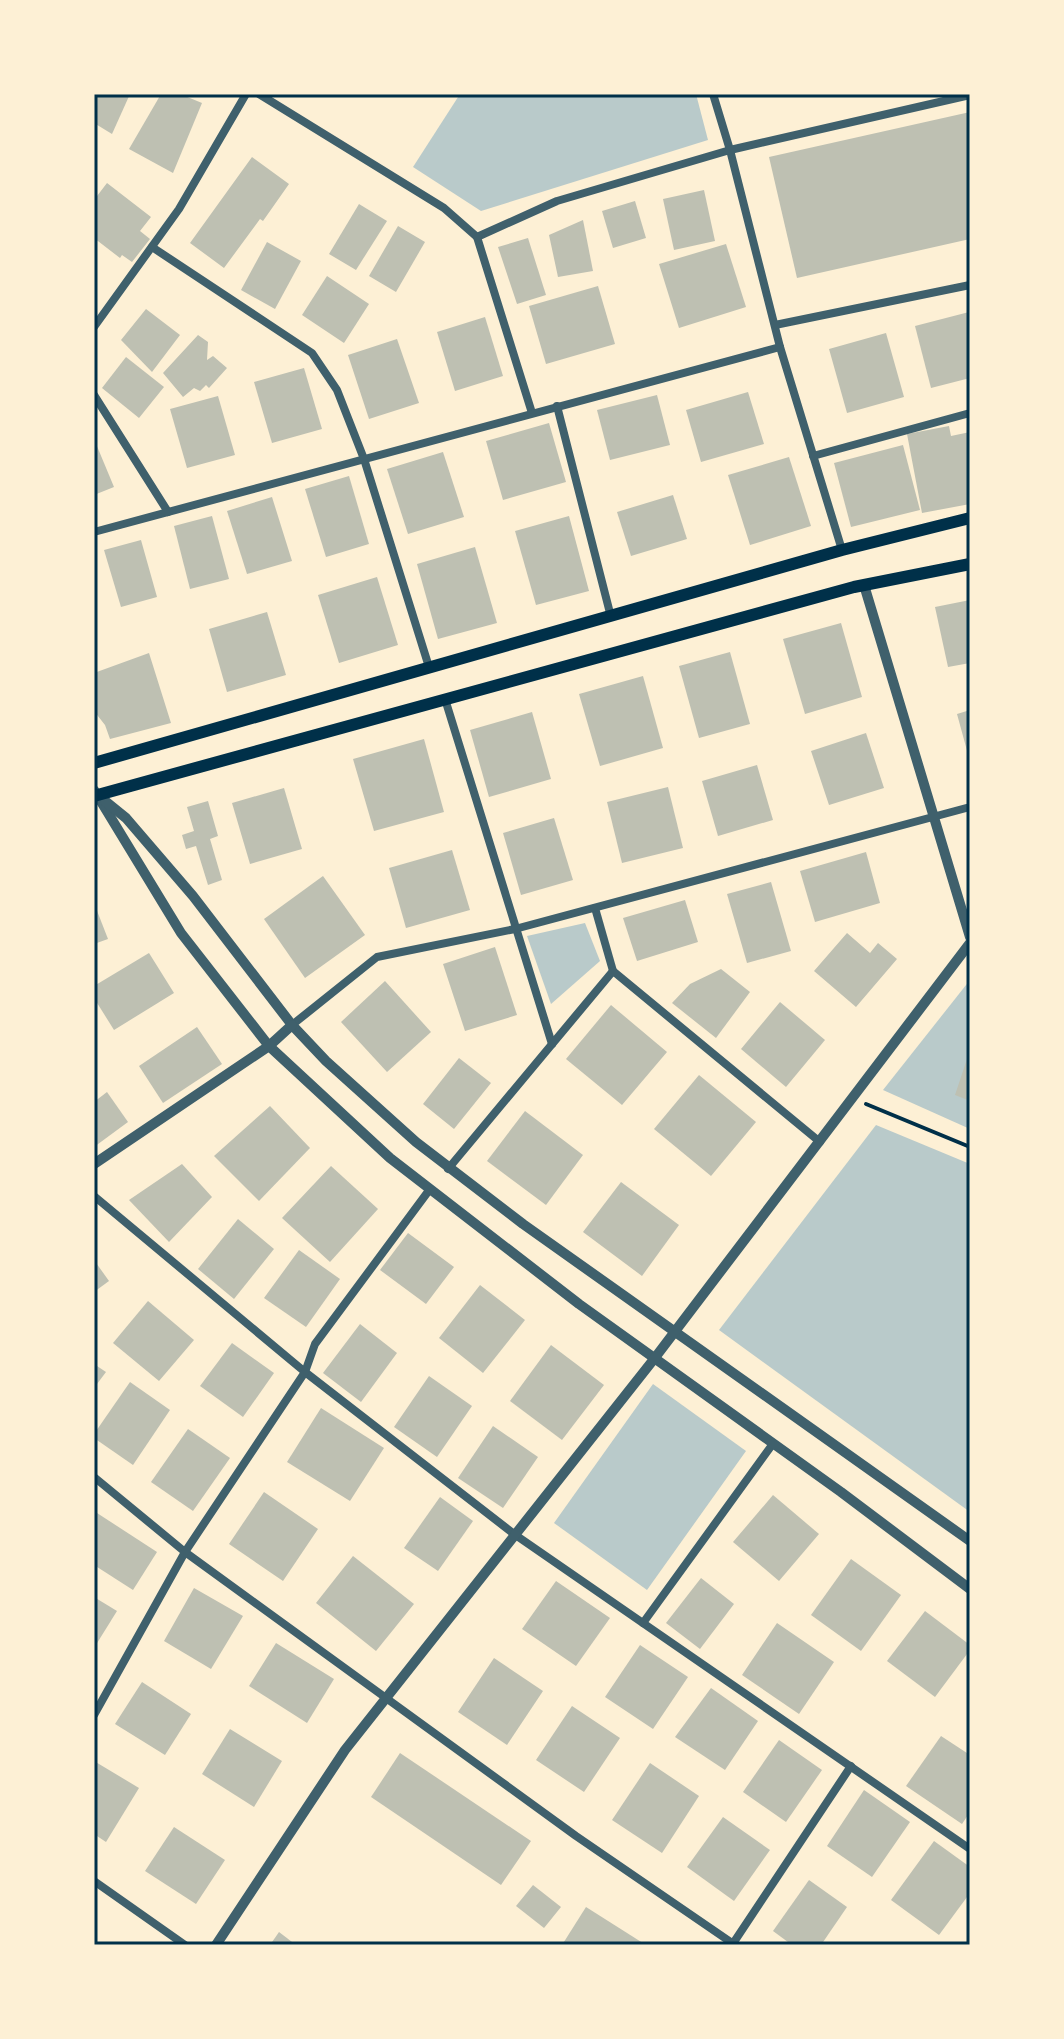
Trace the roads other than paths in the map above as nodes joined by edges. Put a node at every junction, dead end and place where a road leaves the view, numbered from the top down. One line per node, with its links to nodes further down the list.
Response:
1 (246, 94): 7 (street)
2 (259, 94): 6 (street)
3 (713, 94): 5 (street)
4 (970, 95): 5 (street)
5 (730, 150): 6 (street); 9 (street)
6 (477, 237): 14 (street)
7 (152, 247): 10 (street); 17 (street)
8 (970, 285): 9 (street)
9 (775, 325): 11 (street)
10 (94, 327)
11 (780, 347): 13 (street); 16 (street)
12 (94, 395): 18 (street)
13 (557, 406): 14 (street); 24 (street)
14 (532, 413): 17 (street)
15 (970, 413): 16 (street)
16 (813, 456): 21 (street)
17 (364, 459): 18 (street); 25 (street)
18 (168, 512): 20 (street)
19 (970, 518): 21 (main road)
20 (94, 532)
21 (842, 550): 24 (main road)
22 (970, 564): 23 (main road)
23 (864, 585): 26 (main road); 30 (street)
24 (611, 617): 25 (main road)
25 (429, 667): 27 (main road)
26 (445, 699): 28 (main road); 32 (street)
27 (94, 763)
28 (95, 793): 35 (street); 37 (street)
29 (970, 807): 30 (street)
30 (933, 816): 31 (street); 33 (street)
31 (595, 908): 32 (street); 34 (street)
32 (515, 929): 35 (street); 36 (street)
33 (970, 940): 38 (street)
34 (613, 971): 36 (street); 38 (street)
35 (292, 1025): 37 (street); 40 (street)
36 (552, 1044): 40 (street)
37 (269, 1046): 39 (street); 41 (street)
38 (820, 1142): 43 (street)
39 (94, 1164)
40 (448, 1169): 43 (street)
41 (430, 1189): 44 (street); 45 (street)
42 (94, 1196): 45 (street)
43 (673, 1331): 44 (street); 49 (street)
44 (654, 1359): 46 (street); 48 (street)
45 (305, 1372): 48 (street); 50 (street)
46 (772, 1445): 51 (street); 52 (street)
47 (94, 1477): 50 (street)
48 (514, 1534): 52 (street); 53 (street)
49 (970, 1541)
50 (185, 1552): 53 (street); 54 (street)
51 (970, 1589)
52 (643, 1623): 55 (street)
53 (386, 1697): 59 (street); 60 (street)
54 (94, 1715)
55 (851, 1766): 56 (street); 60 (street)
56 (970, 1849)
57 (94, 1881): 58 (street)
58 (185, 1945)
59 (216, 1945)
60 (733, 1945)

